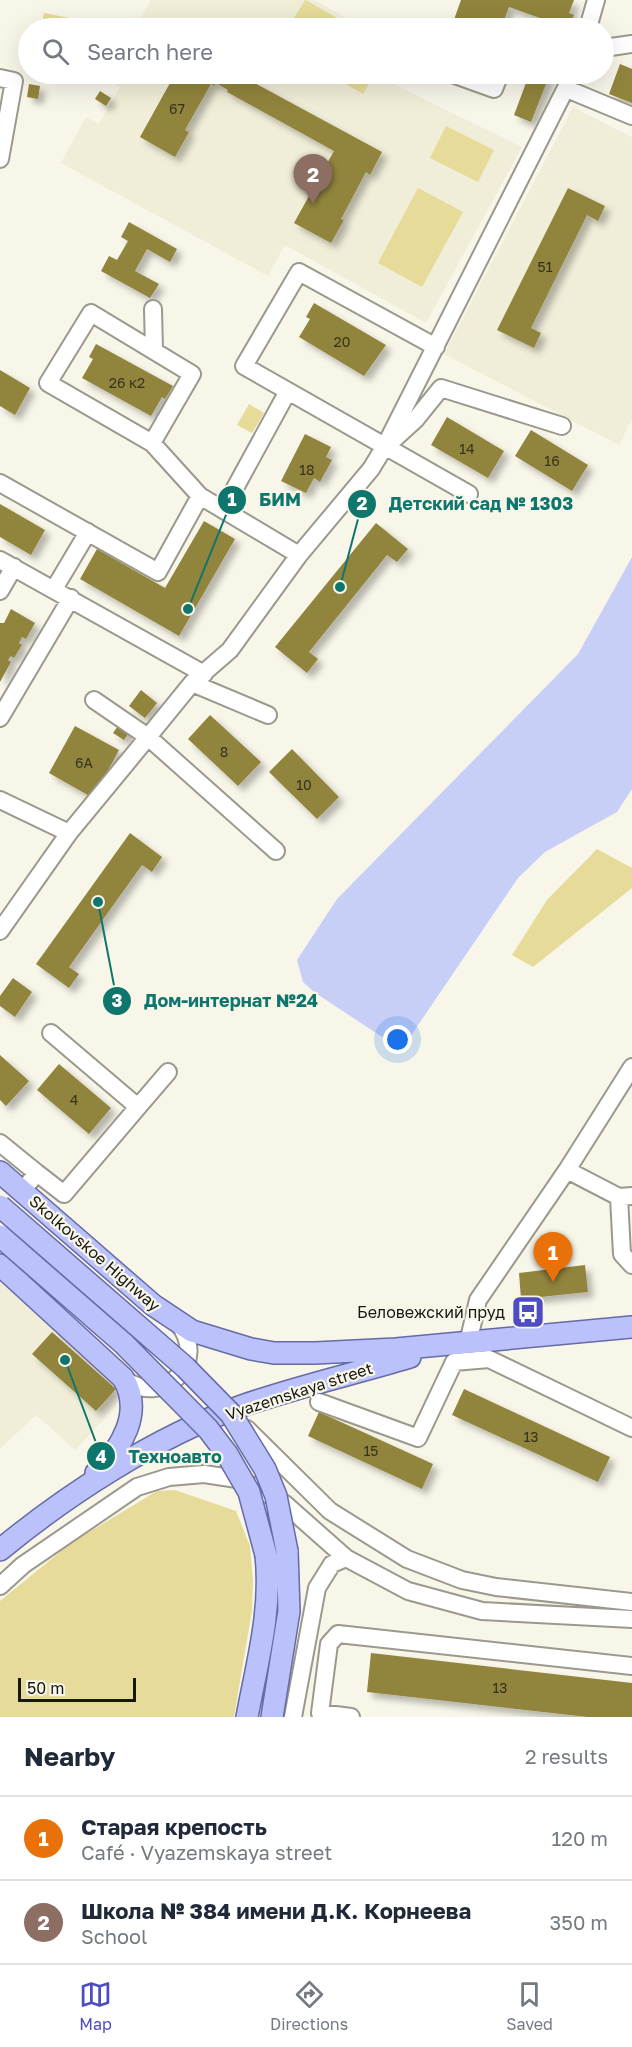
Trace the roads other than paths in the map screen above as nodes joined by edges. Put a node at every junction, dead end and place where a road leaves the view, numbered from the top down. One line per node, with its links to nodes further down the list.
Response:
1 (596, 0): 2 (street)
2 (591, 18)
3 (632, 44): 4 (street)
4 (614, 46)
5 (0, 78): 11 (street)
6 (480, 84): 7 (street)
7 (496, 84)
8 (568, 84): 13 (street)
9 (575, 84): 10 (street)
10 (632, 116)
11 (0, 159)
12 (153, 309): 14 (street)
13 (436, 347): 15 (street); 18 (street)
14 (154, 350): 17 (street); 17 (street)
15 (288, 391): 18 (street); 22 (street)
16 (562, 426): 18 (street)
17 (152, 443): 21 (street)
18 (385, 446): 20 (street); 24 (street)
19 (0, 483): 23 (street)
20 (469, 494)
21 (200, 496): 22 (street); 23 (street)
22 (223, 510): 24 (street)
23 (88, 532): 26 (street)
24 (299, 555): 29 (street)
25 (7, 563): 26 (street); 27 (street)
26 (54, 589): 28 (street)
27 (0, 591)
28 (70, 598): 29 (street); 32 (street)
29 (198, 678): 31 (street); 33 (street)
30 (94, 700): 33 (street)
31 (268, 715)
32 (0, 718)
33 (148, 737): 35 (street); 36 (street)
34 (0, 800): 35 (street)
35 (69, 833): 37 (street)
36 (276, 851)
37 (0, 931)
38 (51, 1033): 41 (street)
39 (632, 1067): 43 (street)
40 (168, 1072): 41 (street)
41 (138, 1107): 45 (street)
42 (0, 1143): 45 (street)
43 (567, 1170): 47 (street); 54 (street)
44 (0, 1172): 46 (main road, Skolkovskoe Highway)
45 (37, 1173): 46 (street)
46 (22, 1191): 52 (main road, Skolkovskoe Highway)
47 (626, 1197): 50 (street)
48 (0, 1206): 57 (main road, bridge)
49 (0, 1236): 68 (main road, bridge)
50 (632, 1265)
51 (0, 1266): 55 (main road)
52 (185, 1327): 54 (main road, Vyazemskaya street); 55 (street)
53 (632, 1327): 54 (main road, Vyazemskaya street)
54 (458, 1344): 59 (main road, Vyazemskaya street)
55 (123, 1378): 59 (main road)
56 (318, 1402): 58 (street)
57 (231, 1414): 63 (street, bridge); 69 (main road, bridge)
58 (632, 1428)
59 (77, 1491): 60 (main road, Vyazemskaya street)
60 (0, 1550)
61 (346, 1558): 62 (street); 64 (street); 65 (street)
62 (0, 1586)
63 (632, 1602)
64 (632, 1619)
65 (308, 1633): 66 (street); 70 (street)
66 (329, 1644): 67 (street); 71 (street)
67 (632, 1666)
68 (247, 1717)
69 (272, 1717)
70 (292, 1717)
71 (351, 1717)

